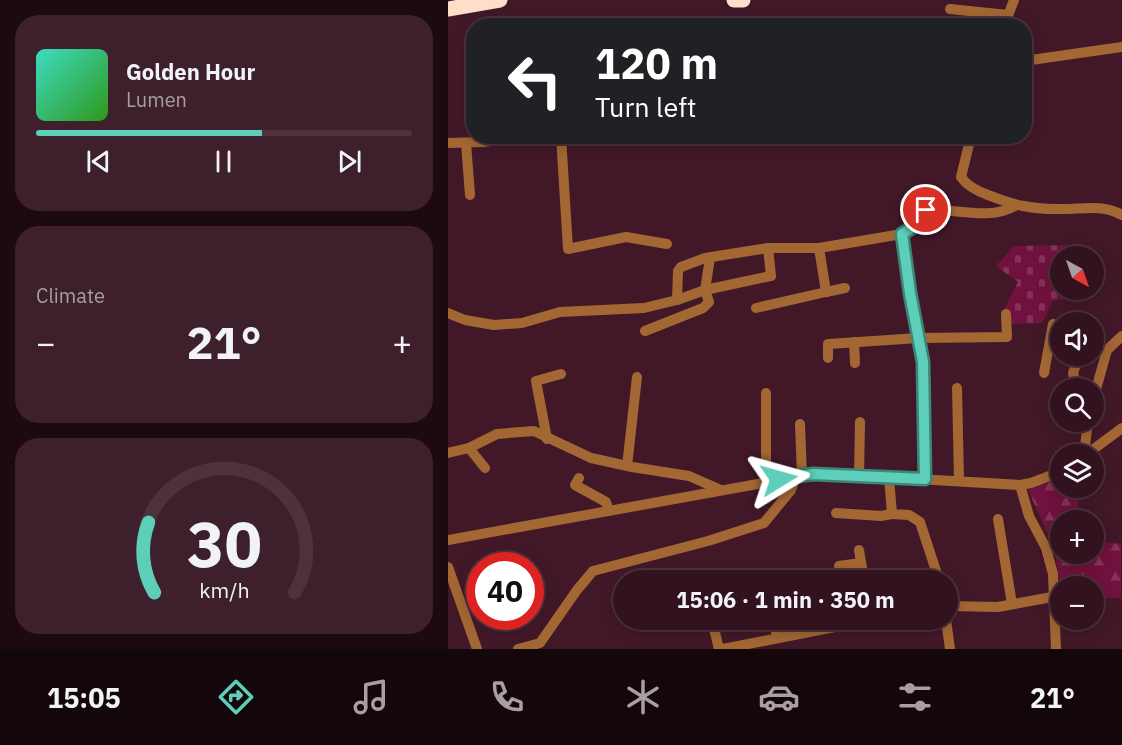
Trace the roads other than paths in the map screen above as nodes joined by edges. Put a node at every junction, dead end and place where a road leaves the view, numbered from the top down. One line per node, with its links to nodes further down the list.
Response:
1 (500, 0): 5 (highway)
2 (734, 0): 3 (highway)
3 (743, 0)
4 (1014, 0): 8 (street)
5 (448, 9)
6 (950, 9): 7 (street)
7 (996, 18)
8 (1007, 18)
9 (1122, 47): 10 (street)
10 (1032, 60)
11 (448, 143): 12 (street)
12 (466, 143)
13 (466, 144): 16 (street)
14 (561, 144): 20 (street)
15 (969, 144): 17 (street)
16 (470, 195)
17 (1015, 206): 18 (street); 19 (street)
18 (1122, 215)
19 (902, 234): 21 (street); 33 (street)
20 (667, 244)
21 (819, 248): 22 (street); 26 (street)
22 (768, 249): 23 (street); 25 (street)
23 (710, 258): 25 (street); 27 (street)
24 (845, 288): 26 (street)
25 (705, 290): 27 (street); 31 (street)
26 (826, 292): 28 (street)
27 (677, 300): 29 (street)
28 (756, 308)
29 (448, 312)
30 (1006, 314): 33 (street)
31 (645, 331)
32 (1122, 336): 41 (street)
33 (919, 339): 35 (street); 58 (street)
34 (1050, 340): 38 (street)
35 (854, 342): 36 (street); 37 (street)
36 (828, 358)
37 (855, 363)
38 (1044, 373)
39 (561, 374): 47 (street)
40 (637, 377): 51 (street)
41 (1099, 378)
42 (957, 388): 59 (street)
43 (766, 393): 60 (street)
44 (860, 422): 54 (street)
45 (800, 424): 53 (street)
46 (1122, 428): 48 (street)
47 (547, 439): 49 (street); 51 (street)
48 (1099, 444)
49 (469, 448): 50 (street); 52 (street)
50 (448, 453)
51 (627, 466): 62 (street)
52 (485, 468)
53 (797, 476): 54 (street); 60 (street); 84 (street)
54 (859, 476): 56 (street)
55 (1050, 476): 61 (street)
56 (889, 477): 58 (street); 65 (street)
57 (579, 478): 63 (street)
58 (925, 479): 59 (street)
59 (959, 480): 61 (street)
60 (766, 481): 62 (street)
61 (1020, 484): 74 (street)
62 (721, 490): 63 (street)
63 (609, 511): 67 (street)
64 (836, 513): 65 (street)
65 (892, 514): 73 (street)
66 (998, 519): 76 (street)
67 (448, 540)
68 (859, 550): 69 (street)
69 (861, 563): 70 (street); 72 (street)
70 (839, 566)
71 (448, 567): 86 (street)
72 (862, 570)
73 (936, 570)
74 (1053, 576)
75 (1050, 597): 76 (street)
76 (1012, 604): 77 (street)
77 (958, 606)
78 (715, 630): 88 (street)
79 (776, 630): 83 (street)
80 (818, 630): 83 (street)
81 (947, 630): 89 (street)
82 (1055, 630): 90 (street)
83 (777, 638): 85 (street)
84 (543, 646): 87 (street)
85 (745, 647): 88 (street)
86 (476, 649)
87 (518, 649)
88 (721, 649)
89 (950, 649)
90 (1056, 649)

